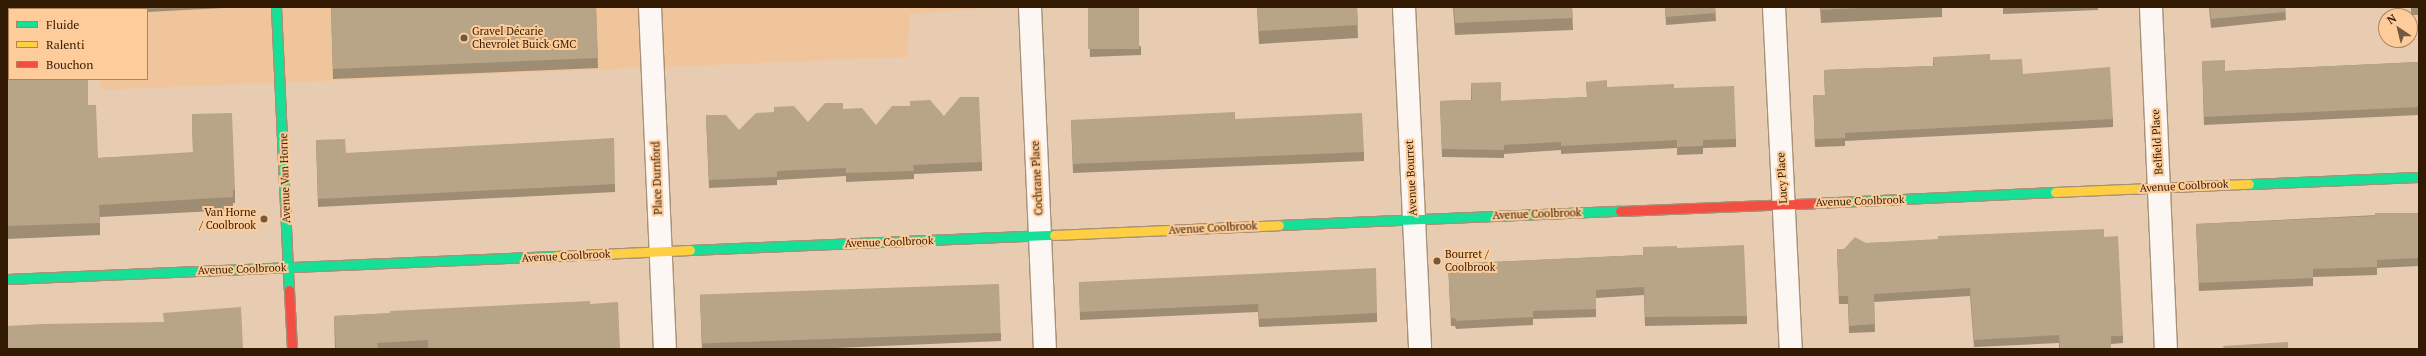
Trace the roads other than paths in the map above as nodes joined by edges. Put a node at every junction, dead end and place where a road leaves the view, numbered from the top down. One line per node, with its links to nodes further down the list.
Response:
1 (276, 7): 13 (street, Avenue Van Horne)
2 (650, 7): 12 (street, Place Durnford)
3 (1030, 7): 11 (street, Cochrane Place)
4 (1404, 7): 10 (street, Avenue Bourret)
5 (1774, 7): 9 (street, Lucy Place)
6 (2151, 7): 8 (street, Belfield Place)
7 (2419, 177): 8 (street, Avenue Coolbrook)
8 (2159, 187): 9 (street, Avenue Coolbrook); 20 (street, Belfield Place)
9 (1784, 204): 10 (street, Avenue Coolbrook); 19 (street, Lucy Place)
10 (1414, 219): 11 (street, Avenue Coolbrook); 18 (street, Avenue Bourret)
11 (1040, 236): 12 (street, Avenue Coolbrook); 17 (street, Cochrane Place)
12 (660, 252): 13 (street, Avenue Coolbrook); 16 (street, Place Durnford)
13 (288, 268): 14 (street, Avenue Coolbrook); 15 (street, Avenue Van Horne)
14 (7, 280)
15 (292, 349)
16 (665, 349)
17 (1045, 349)
18 (1420, 349)
19 (1791, 349)
20 (2166, 349)

